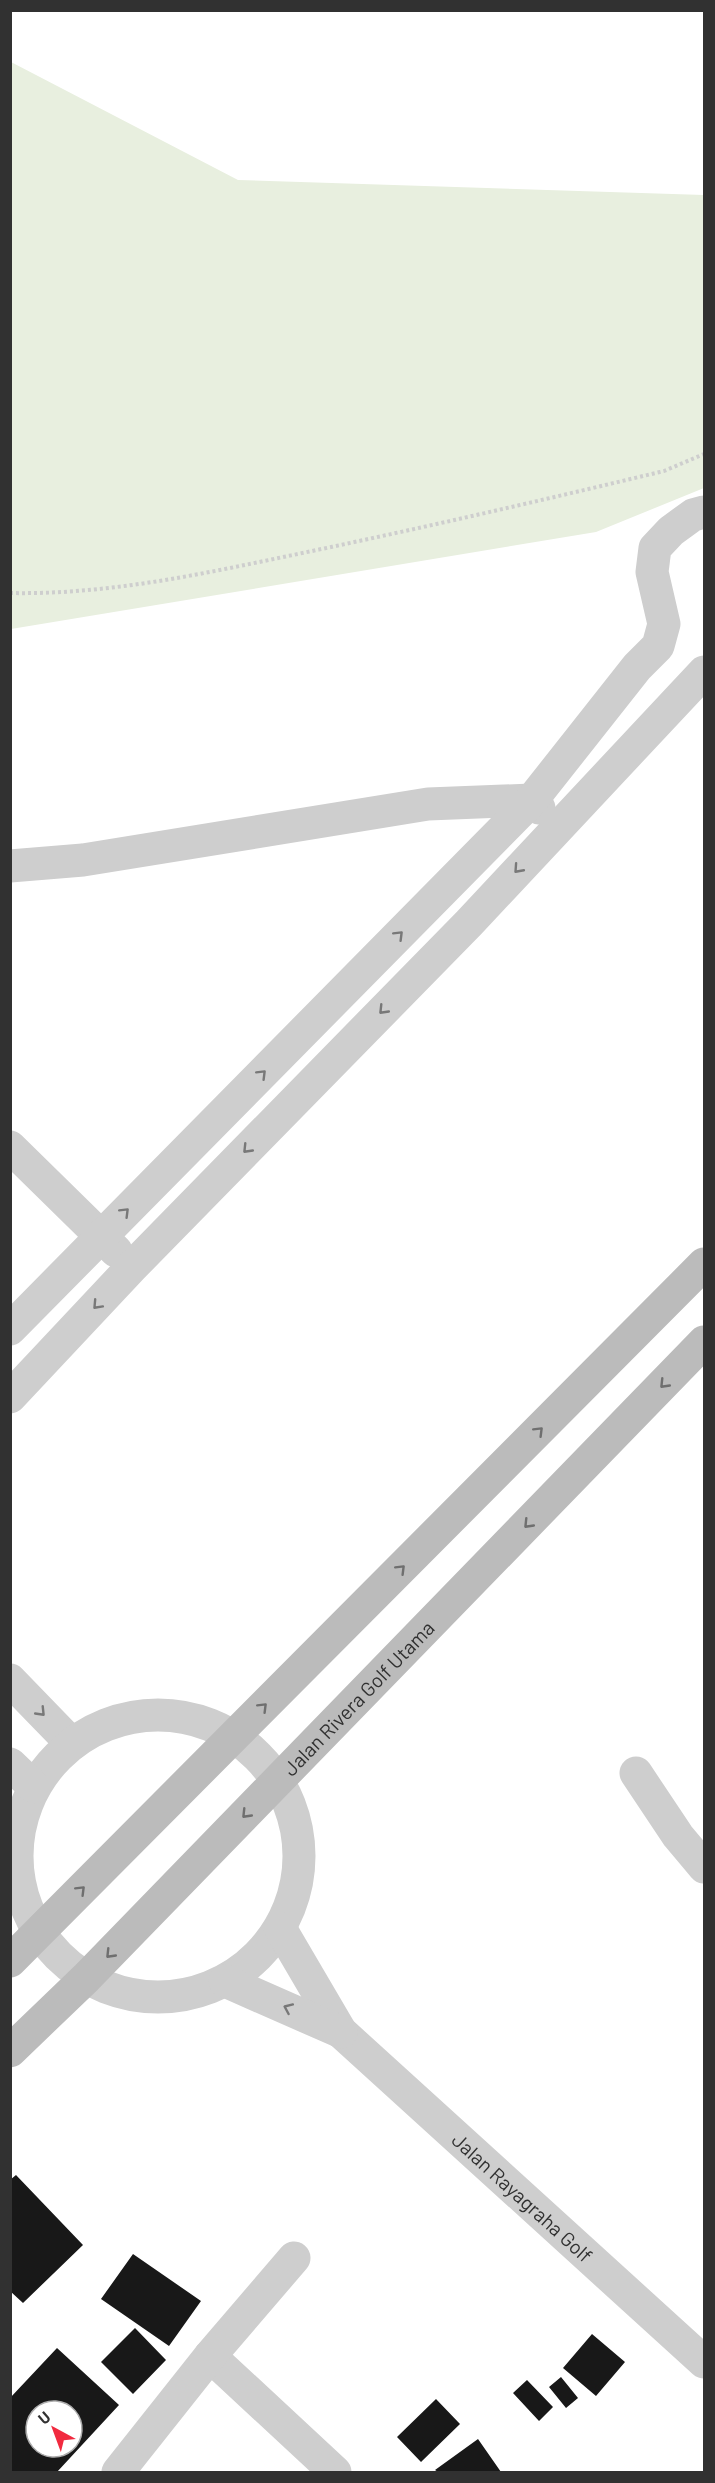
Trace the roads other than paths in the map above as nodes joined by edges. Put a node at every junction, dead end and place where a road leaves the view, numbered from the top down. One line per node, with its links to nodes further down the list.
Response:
1 (705, 512): 3 (street)
2 (705, 672): 4 (street)
3 (532, 800): 4 (street); 5 (street); 7 (street, one-way to 3)
4 (557, 826): 9 (street, one-way to 9)
5 (10, 866)
6 (10, 1147): 7 (street)
7 (101, 1238): 9 (street); 10 (street)
8 (705, 1264): 14 (street, one-way to 8)
9 (132, 1266): 12 (street, one-way to 12)
10 (10, 1329)
11 (705, 1342): 18 (street, Jalan Rivera Golf Utama, one-way to 18)
12 (10, 1397)
13 (10, 1680): 15 (street, one-way to 15)
14 (235, 1735): 15 (street); 18 (street); 22 (street, one-way to 14)
15 (72, 1743): 19 (street)
16 (10, 1764): 19 (street)
17 (636, 1773): 20 (street)
18 (279, 1780): 21 (street); 24 (street, Jalan Rivera Golf Utama, one-way to 24)
19 (34, 1788): 22 (street)
20 (705, 1867)
21 (280, 1928): 25 (street); 26 (street, Jalan Rayagraha Golf)
22 (38, 1932): 23 (street); 24 (street)
23 (10, 1961)
24 (86, 1978): 25 (street); 27 (street, Jalan Rivera Golf Utama)
25 (225, 1981): 26 (street, Jalan Rayagraha Golf, one-way to 25)
26 (341, 2031): 30 (street, Jalan Rayagraha Golf)
27 (10, 2051)
28 (294, 2258): 29 (street)
29 (210, 2356): 31 (street); 32 (street)
30 (705, 2362)
31 (118, 2472)
32 (335, 2472)

